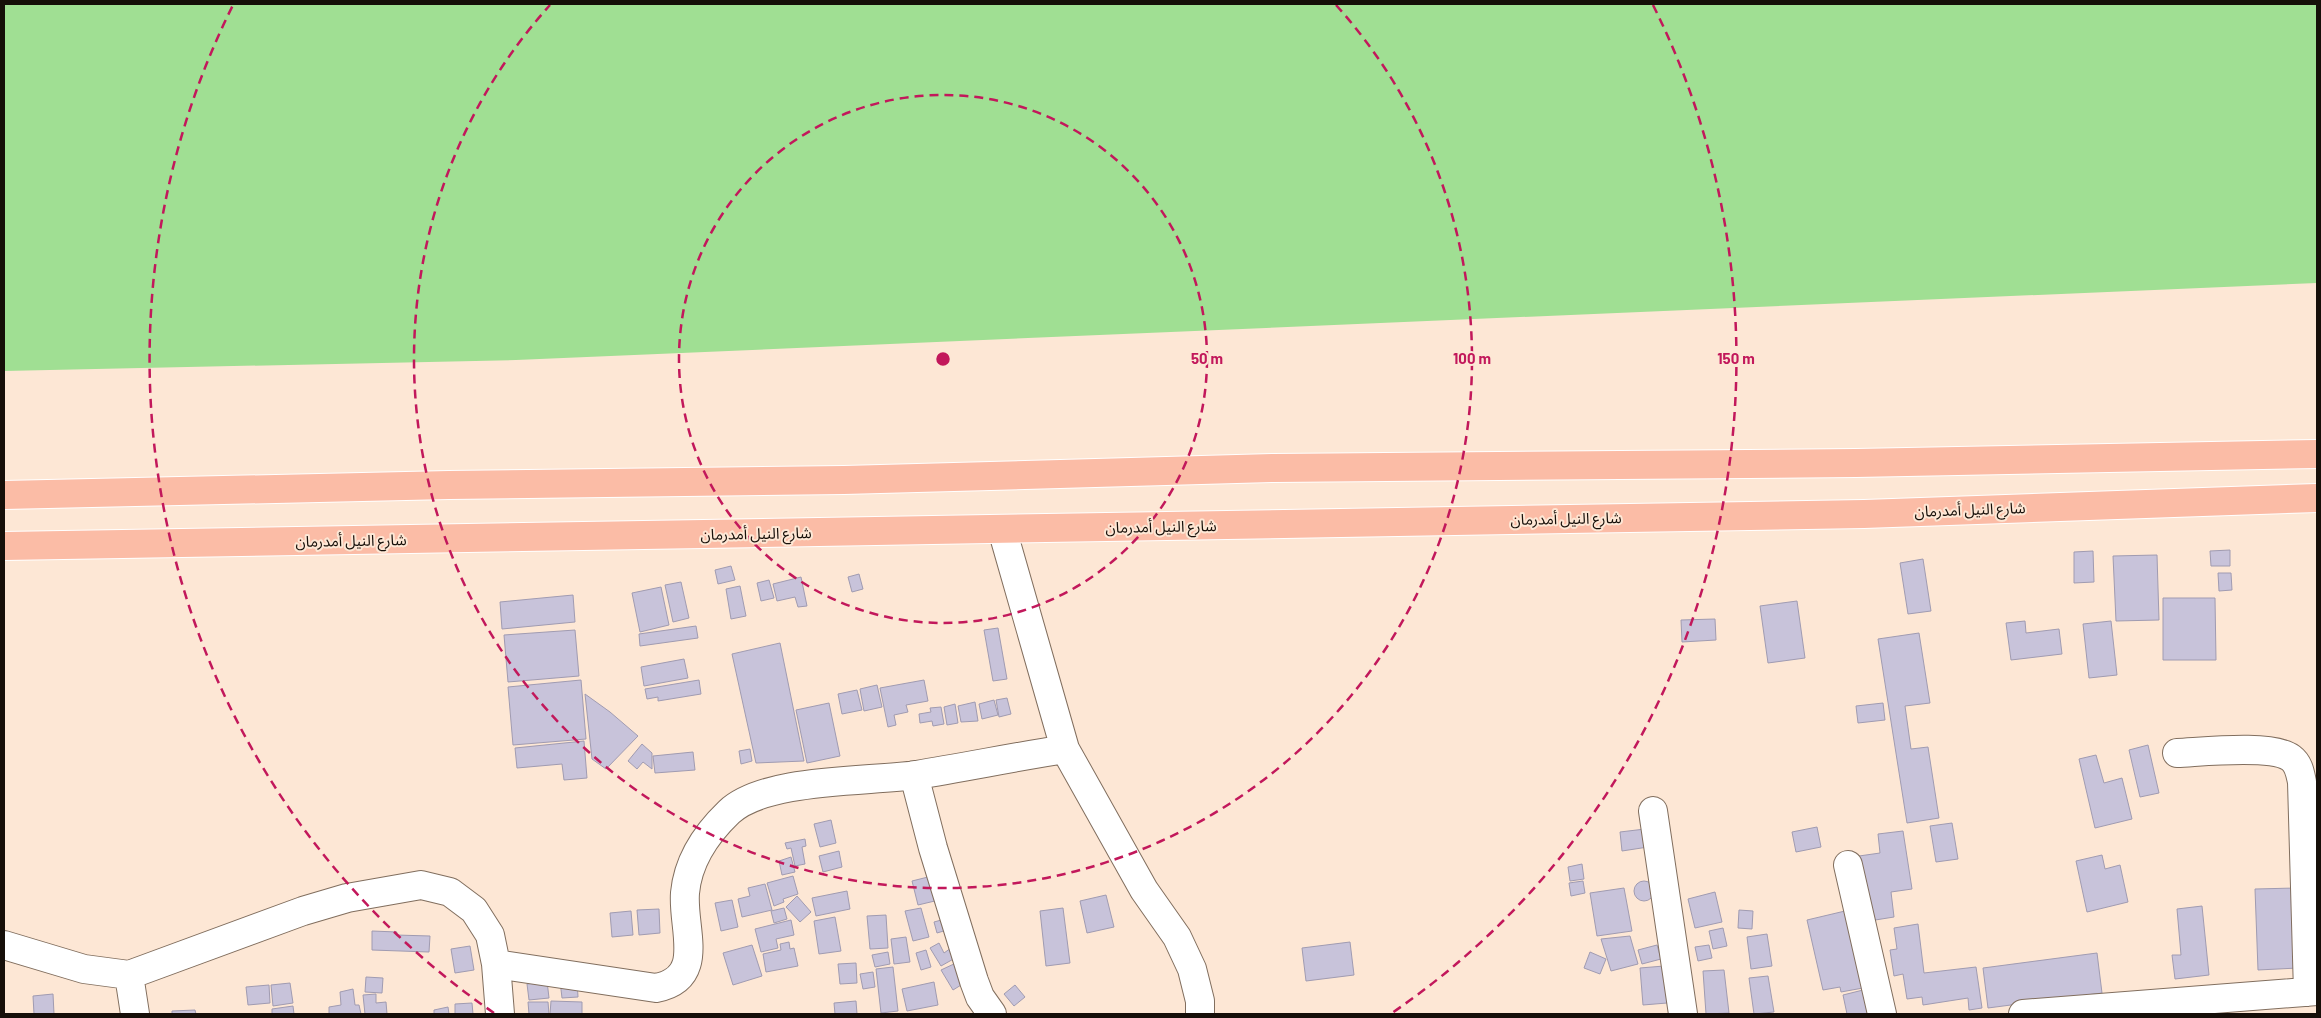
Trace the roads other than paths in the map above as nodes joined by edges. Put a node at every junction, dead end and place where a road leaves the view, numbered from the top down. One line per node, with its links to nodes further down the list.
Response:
1 (2317, 454): 2 (main road)
2 (4, 494)
3 (2317, 498): 4 (main road, شارع النيل أمدرمان)
4 (1002, 529): 5 (main road, شارع النيل أمدرمان); 6 (street)
5 (4, 546)
6 (1064, 749): 8 (street); 18 (street)
7 (2177, 753): 14 (street)
8 (914, 775): 12 (street); 17 (street)
9 (1653, 811): 19 (street)
10 (1848, 865): 20 (street)
11 (4, 945): 13 (street)
12 (496, 964): 13 (street); 16 (street)
13 (129, 975): 15 (street)
14 (2312, 991): 21 (street)
15 (135, 1014)
16 (500, 1014)
17 (992, 1014)
18 (1200, 1014)
19 (1683, 1014)
20 (1882, 1014)
21 (2023, 1014)

